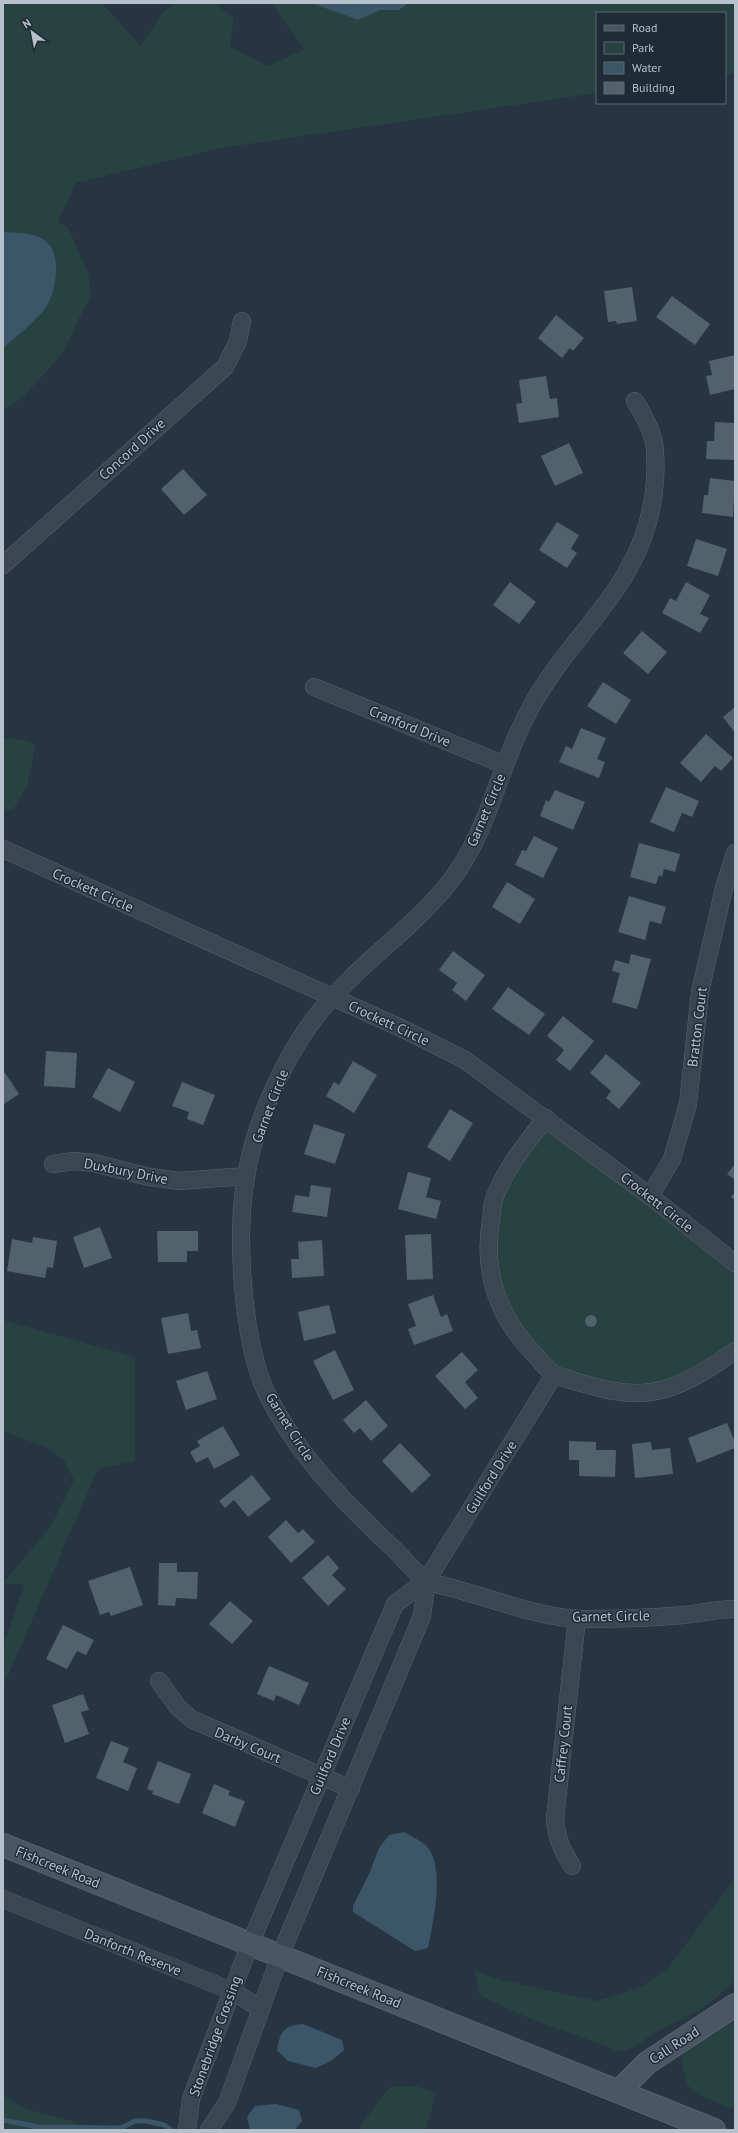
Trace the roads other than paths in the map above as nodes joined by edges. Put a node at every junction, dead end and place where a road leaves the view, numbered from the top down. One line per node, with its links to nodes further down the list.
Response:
1 (242, 321): 3 (street, Concord Drive)
2 (635, 401): 5 (street, Garnet Circle)
3 (3, 565)
4 (314, 687): 5 (street, Cranford Drive)
5 (505, 765): 8 (street, Garnet Circle)
6 (3, 849): 8 (street, Crockett Circle)
7 (735, 853): 12 (street, Bratton Court)
8 (333, 997): 9 (street, Crockett Circle); 11 (street, Garnet Circle)
9 (546, 1118): 12 (street, Crockett Circle); 15 (street)
10 (53, 1164): 11 (street, Duxbury Drive)
11 (246, 1176): 16 (street, Garnet Circle)
12 (650, 1196): 13 (street, Crockett Circle)
13 (735, 1263)
14 (735, 1351): 15 (street)
15 (554, 1375): 16 (street, Guilford Drive)
16 (427, 1580): 18 (street, Garnet Circle); 20 (street, Guilford Drive); 21 (street, Guilford Drive)
17 (735, 1609): 18 (street, Garnet Circle)
18 (577, 1619): 23 (street, Caffrey Court)
19 (159, 1681): 20 (street, Darby Court)
20 (322, 1776): 21 (street, Darby Court); 25 (street, Guilford Drive)
21 (351, 1789): 26 (street, Guilford Drive)
22 (3, 1845): 25 (main road, Fishcreek Road)
23 (572, 1866)
24 (3, 1899): 27 (street, Danforth Reserve)
25 (250, 1944): 26 (main road, Fishcreek Road); 27 (street, Stonebridge Crossing)
26 (280, 1956): 29 (street); 30 (main road, Fishcreek Road)
27 (232, 1991): 29 (street, Danforth Reserve); 31 (street, Stonebridge Crossing)
28 (735, 2005): 30 (main road, Call Road)
29 (261, 2009): 32 (street)
30 (619, 2091): 33 (main road, Fishcreek Road)
31 (187, 2129)
32 (209, 2130)
33 (714, 2130)

